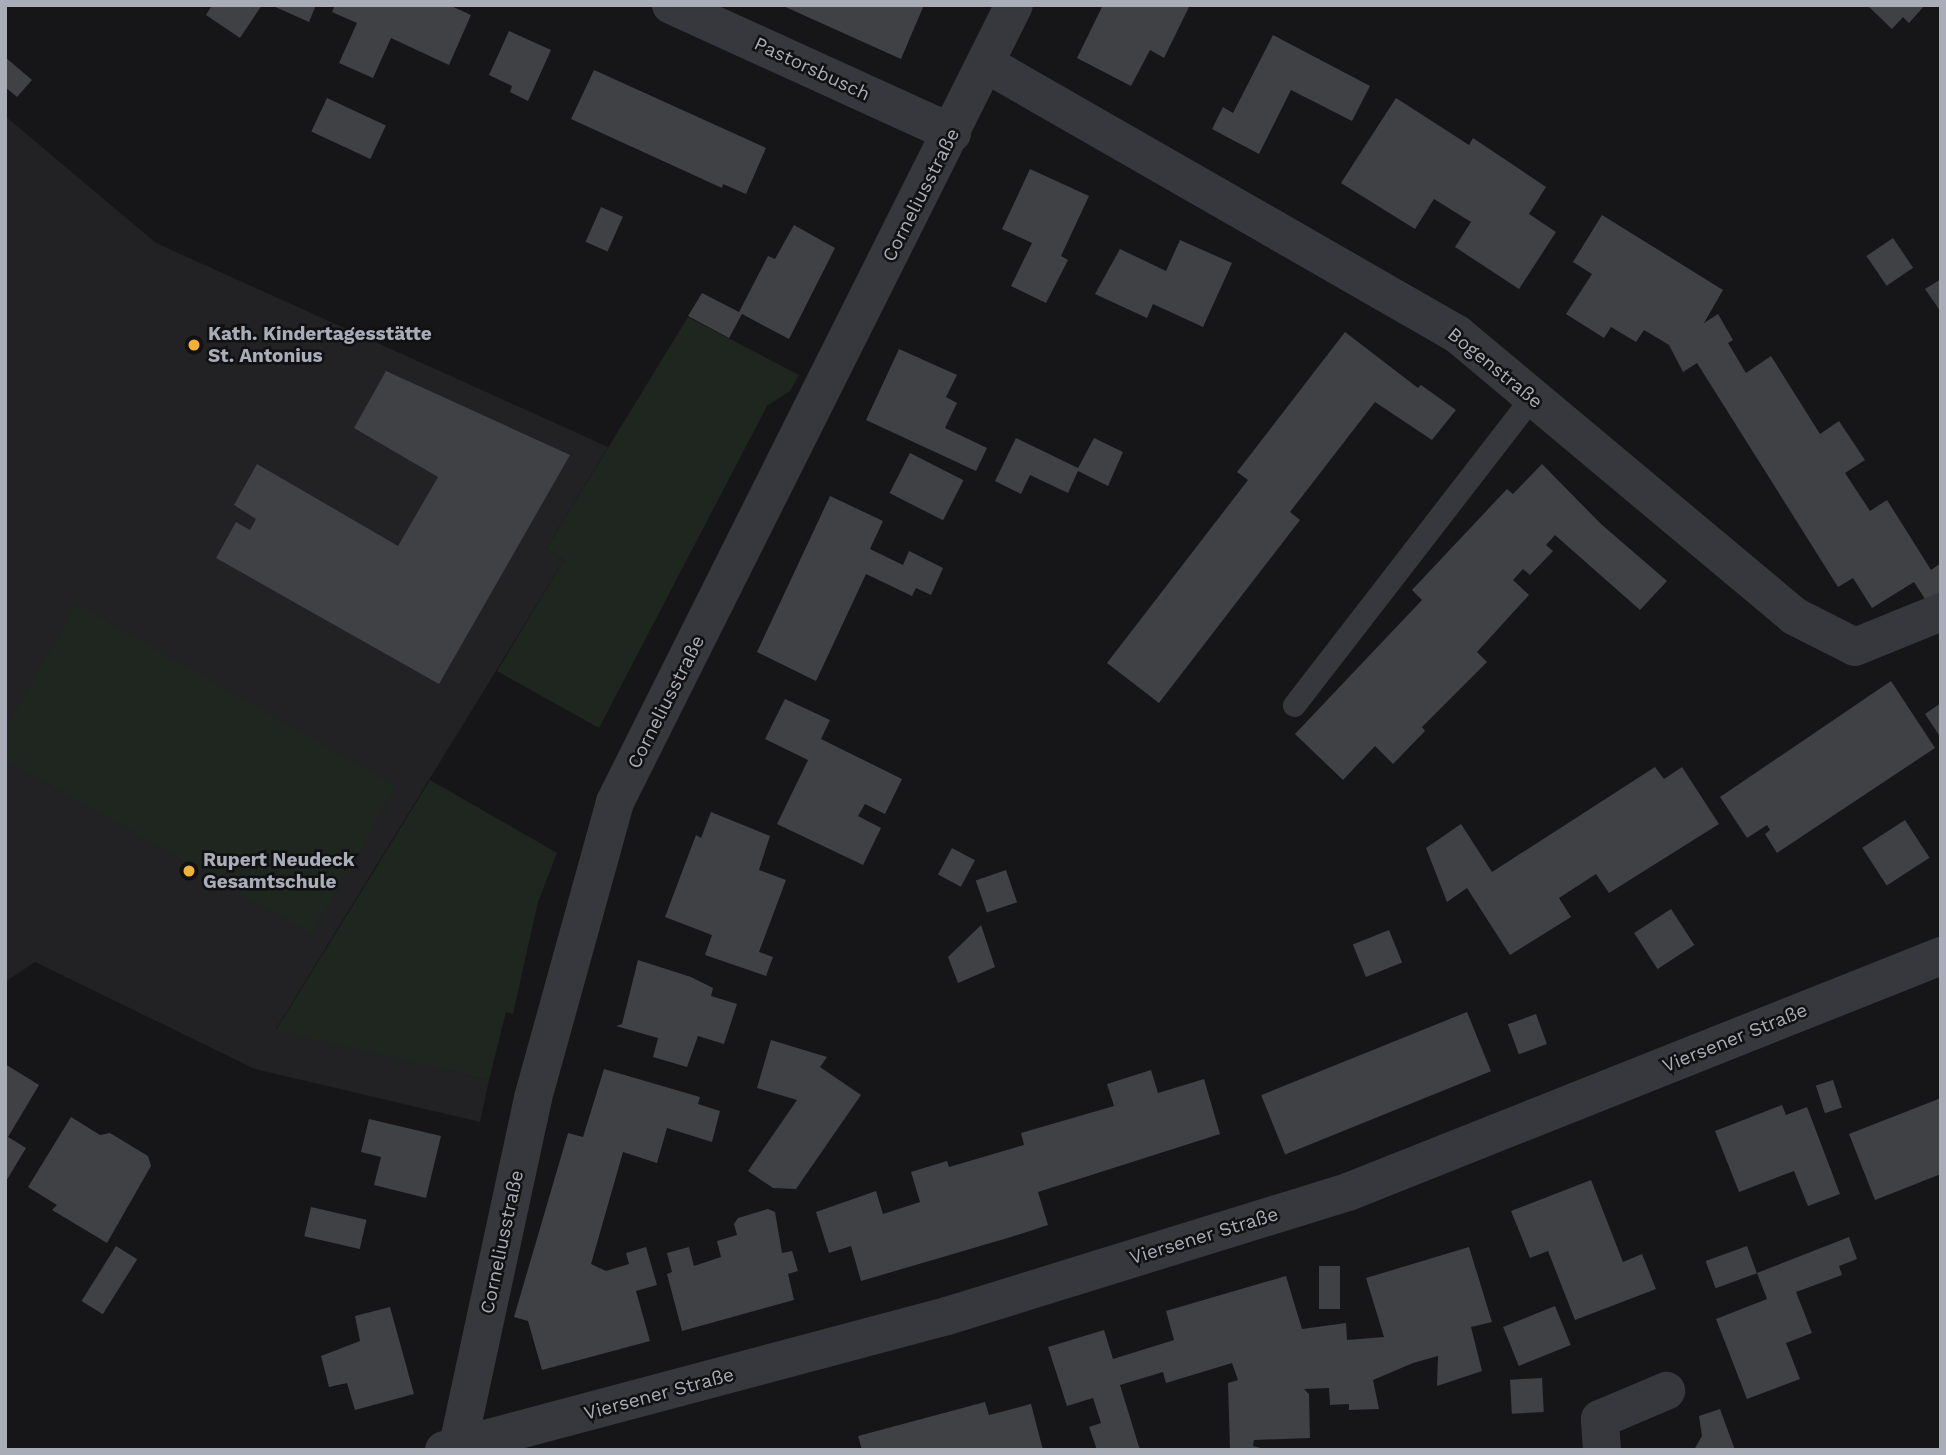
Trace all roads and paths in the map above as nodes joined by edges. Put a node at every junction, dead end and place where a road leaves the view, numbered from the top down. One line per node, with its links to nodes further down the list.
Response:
1 (671, 5): 4 (street, Pastorsbusch)
2 (1014, 5): 3 (street, Corneliusstraße)
3 (988, 65): 4 (street, Corneliusstraße); 5 (street, Bogenstraße)
4 (952, 133): 10 (street, Corneliusstraße)
5 (1531, 398): 6 (street, Bogenstraße); 7 (lane)
6 (1941, 612)
7 (1294, 705)
8 (1941, 956): 10 (street, Viersener Straße)
9 (1666, 1391): 11 (street)
10 (453, 1448)
11 (1602, 1450)

